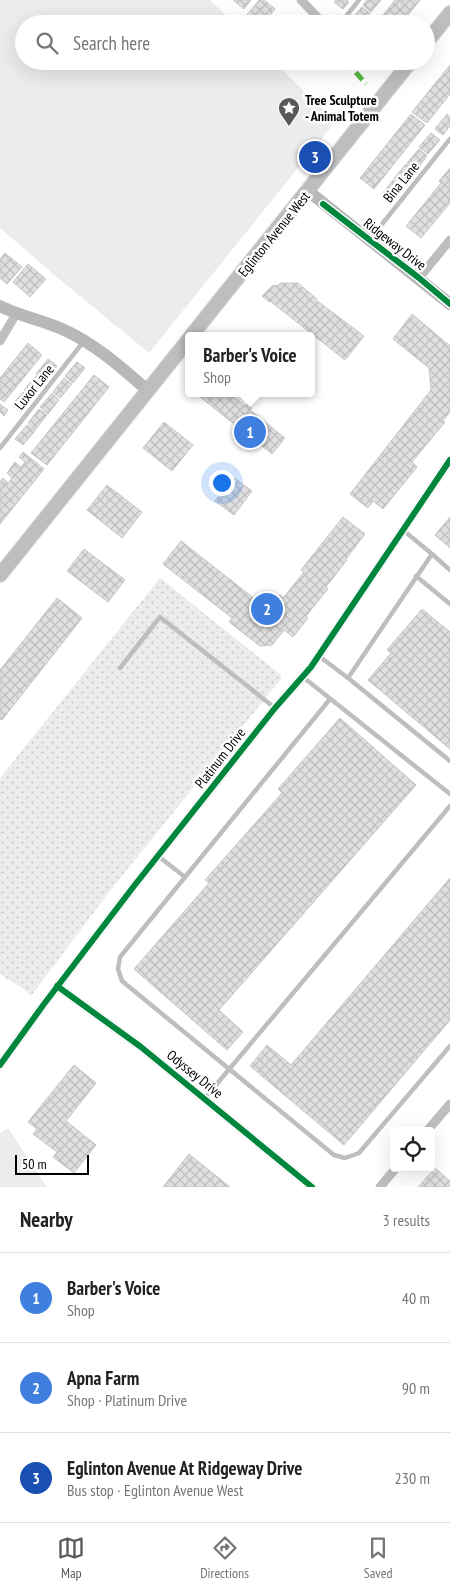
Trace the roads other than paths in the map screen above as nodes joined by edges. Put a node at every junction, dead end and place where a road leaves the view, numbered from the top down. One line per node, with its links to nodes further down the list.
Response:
1 (301, 0): 4 (street)
2 (359, 0): 5 (lane)
3 (450, 13): 6 (main road)
4 (315, 15)
5 (347, 15)
6 (435, 32)
7 (404, 70): 9 (main road, Eglinton Avenue West)
8 (450, 139): 10 (lane, Bina Lane)
9 (308, 191): 10 (street, Ridgeway Drive); 16 (main road, Eglinton Avenue West)
10 (370, 239): 12 (street, Ridgeway Drive)
11 (450, 240): 12 (street)
12 (420, 278): 13 (street, Ridgeway Drive)
13 (450, 304)
14 (0, 306): 15 (street)
15 (16, 314): 17 (street); 18 (street)
16 (194, 332)
17 (0, 340)
18 (85, 340): 20 (street); 21 (lane, Luxor Lane)
19 (185, 344): 20 (main road)
20 (148, 390): 26 (main road)
21 (0, 448)
22 (450, 460): 23 (street, Platinum Drive)
23 (403, 530): 24 (lane); 29 (street, Platinum Drive)
24 (432, 554): 25 (lane); 27 (lane)
25 (450, 570)
26 (0, 575)
27 (416, 576): 28 (lane); 32 (lane)
28 (450, 604)
29 (319, 656): 31 (street, Platinum Drive); 32 (lane)
30 (120, 668): 34 (lane)
31 (303, 677): 33 (lane); 34 (street, Platinum Drive)
32 (348, 678): 35 (lane)
33 (330, 699): 36 (lane); 39 (lane)
34 (275, 708): 38 (street, Platinum Drive)
35 (450, 761)
36 (450, 794)
37 (450, 806): 43 (lane)
38 (158, 856): 39 (lane); 40 (street, Platinum Drive)
39 (185, 877): 43 (lane)
40 (57, 986): 42 (street, Platinum Drive); 44 (street, Odyssey Drive)
41 (450, 1046): 43 (lane)
42 (0, 1065)
43 (228, 1068): 44 (lane)
44 (205, 1098): 48 (street, Odyssey Drive)
45 (450, 1104): 46 (street)
46 (430, 1127)
47 (393, 1172): 49 (street)
48 (312, 1187)
49 (380, 1187)

